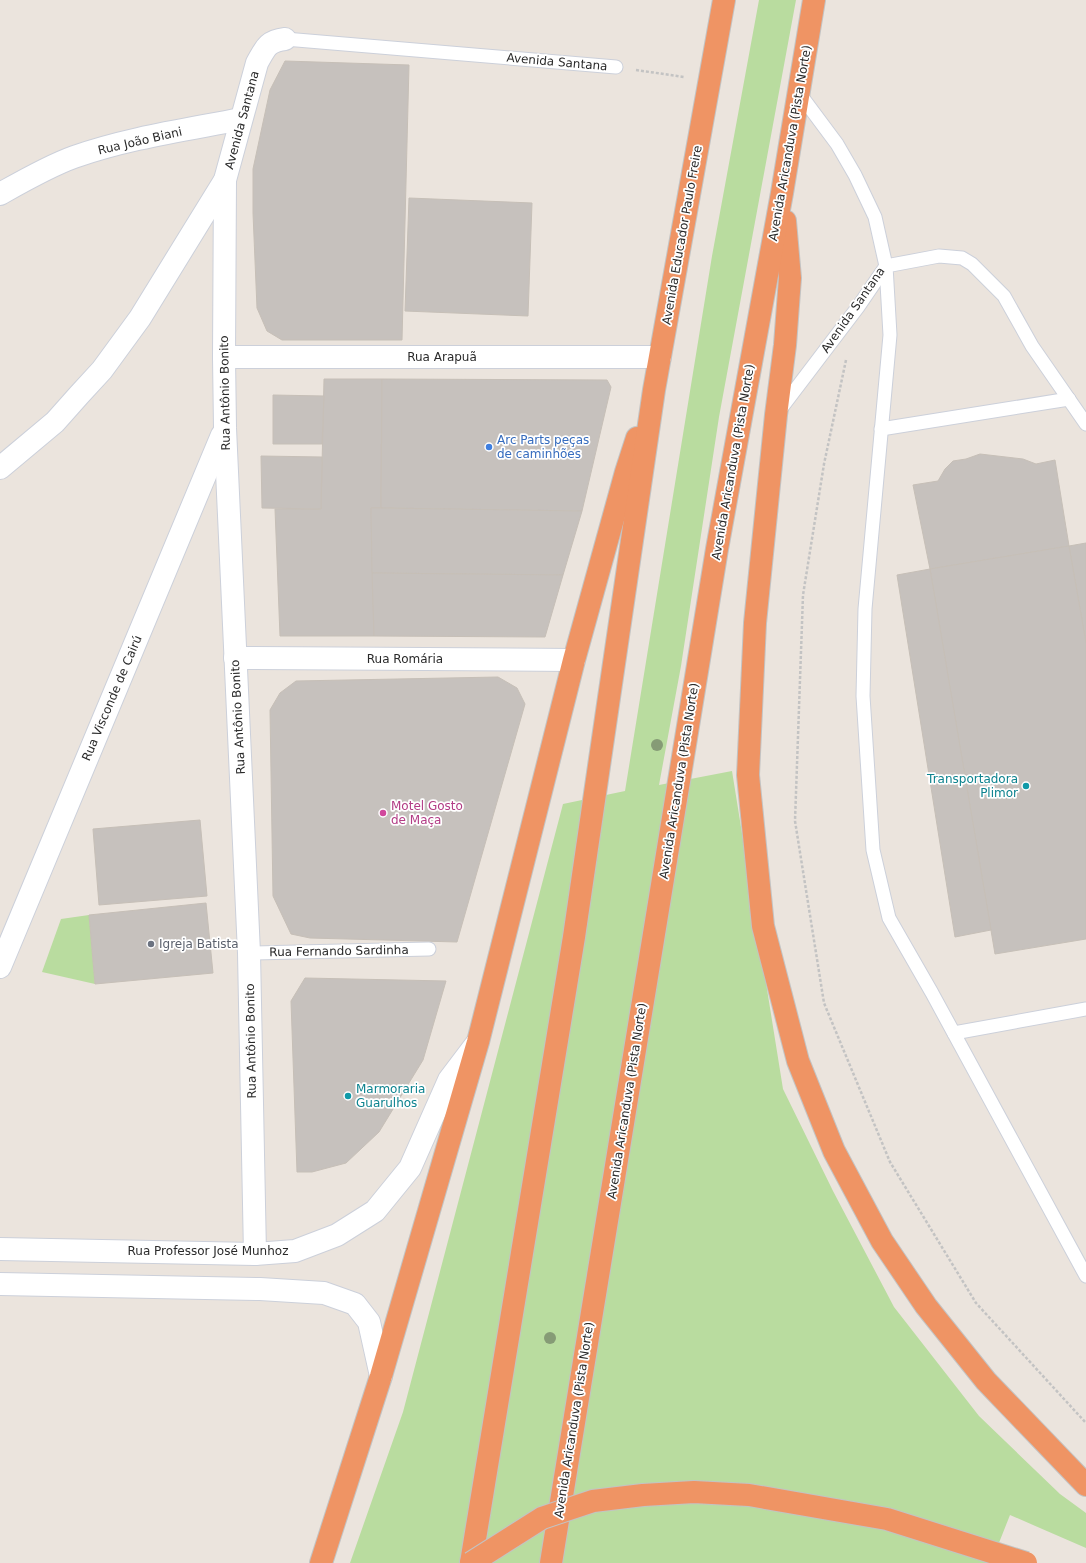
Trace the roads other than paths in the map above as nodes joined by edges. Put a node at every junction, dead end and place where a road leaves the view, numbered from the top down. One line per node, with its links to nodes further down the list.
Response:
1 (724, 0): 12 (highway, Avenida Educador Paulo Freire)
2 (814, 0): 5 (highway, Avenida Aricanduva (Pista Norte))
3 (284, 39): 4 (lane, Avenida Santana); 6 (street, Avenida Santana)
4 (616, 67)
5 (799, 93): 8 (highway, Avenida Aricanduva (Pista Norte)); 10 (lane, Avenida Santana)
6 (241, 119): 7 (street, Avenida Santana); 9 (street, Rua João Biani)
7 (225, 180): 11 (street, Rua Antônio Bonito); 19 (street, Avenida Santana)
8 (782, 192): 15 (highway); 36 (highway, Avenida Aricanduva (Pista Norte))
9 (0, 194)
10 (886, 266): 14 (lane); 15 (lane, Avenida Santana); 18 (lane)
11 (224, 357): 12 (street, Rua Arapuã); 17 (street, Rua Antônio Bonito)
12 (660, 357): 13 (highway, Avenida Educador Paulo Freire)
13 (654, 390): 21 (highway); 35 (highway)
14 (1069, 399): 16 (lane); 18 (lane)
15 (776, 414): 33 (highway)
16 (1086, 424)
17 (225, 428): 20 (street, Rua Antônio Bonito); 24 (street, Rua Visconde de Cairú)
18 (881, 429): 26 (lane)
19 (0, 468)
20 (235, 658): 21 (street, Rua Romária); 23 (street, Rua Antônio Bonito)
21 (574, 660): 27 (highway)
22 (429, 949): 23 (lane, Rua Fernando Sardinha)
23 (249, 953): 29 (street, Rua Antônio Bonito)
24 (0, 967)
25 (1086, 1009): 26 (lane)
26 (954, 1033): 30 (lane)
27 (478, 1042): 29 (street, Rua Professor José Munhoz); 32 (highway)
28 (0, 1249): 29 (street, Rua Professor José Munhoz)
29 (255, 1254)
30 (1086, 1276)
31 (0, 1284): 32 (street)
32 (381, 1376): 34 (highway)
33 (1086, 1485)
34 (321, 1563)
35 (471, 1563): 37 (highway, bridge)
36 (550, 1563)
37 (1026, 1563)

